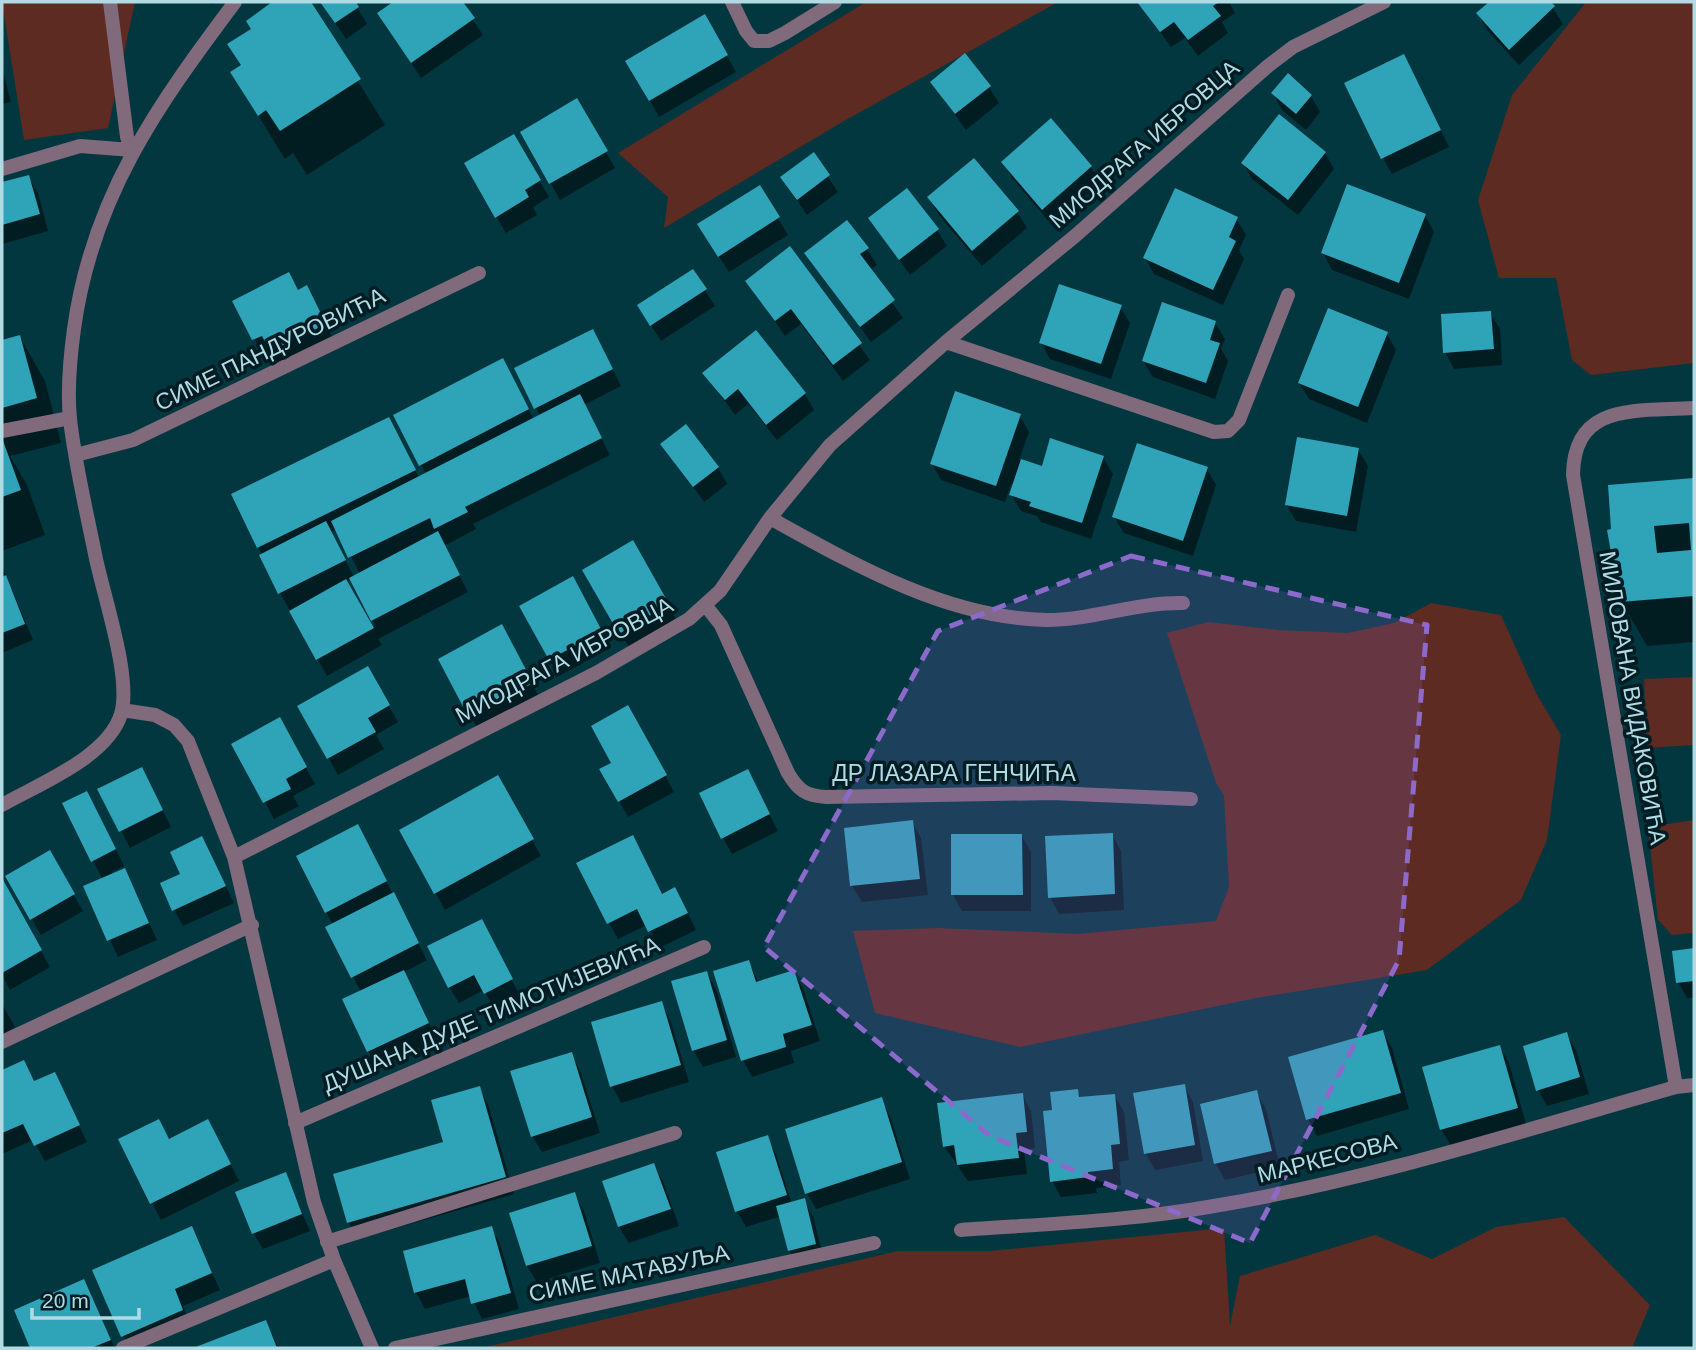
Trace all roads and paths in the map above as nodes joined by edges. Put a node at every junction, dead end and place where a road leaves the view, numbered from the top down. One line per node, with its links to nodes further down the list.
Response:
1 (110, 2): 6 (street)
2 (234, 2): 6 (street)
3 (732, 2): 4 (street)
4 (835, 2)
5 (1384, 2): 10 (street, МИОДРАГА ИБРОВЦА)
6 (132, 150): 7 (street); 12 (street)
7 (2, 169)
8 (479, 273): 14 (street, СИМЕ ПАНДУРОВИЋА)
9 (1288, 295): 10 (street)
10 (946, 341): 15 (street, МИОДРАГА ИБРОВЦА)
11 (1694, 408): 26 (street, МИЛОВАНА ВИДАКОВИЋА)
12 (70, 418): 13 (street); 14 (street)
13 (2, 431)
14 (76, 455): 18 (street)
15 (770, 517): 16 (street); 17 (street, МИОДРАГА ИБРОВЦА)
16 (1183, 603)
17 (706, 606): 19 (street, ДР ЛАЗАРА ГЕНЧИЋА); 21 (street, МИОДРАГА ИБРОВЦА)
18 (122, 710): 20 (street); 21 (street, ДУШАНА ДУДЕ ТИМОТИЈЕВИЋА)
19 (1191, 799)
20 (2, 805)
21 (234, 857): 22 (street, ДУШАНА ДУДЕ ТИМОТИЈЕВИЋА)
22 (252, 925): 24 (street); 27 (street, ДУШАНА ДУДЕ ТИМОТИЈЕВИЋА)
23 (704, 947): 27 (street, ДУШАНА ДУДЕ ТИМОТИЈЕВИЋА)
24 (2, 1042)
25 (1694, 1085): 26 (street, МАРКЕСОВА)
26 (1676, 1087): 29 (street, МАРКЕСОВА)
27 (295, 1123): 30 (street, ДУШАНА ДУДЕ ТИМОТИЈЕВИЋА)
28 (675, 1133): 30 (street)
29 (961, 1230)
30 (327, 1242): 32 (street, ДУШАНА ДУДЕ ТИМОТИЈЕВИЋА)
31 (874, 1243): 35 (street, СИМЕ МАТАВУЉА)
32 (334, 1260): 33 (street); 34 (street, ДУШАНА ДУДЕ ТИМОТИЈЕВИЋА)
33 (123, 1348)
34 (372, 1348)
35 (395, 1348)

